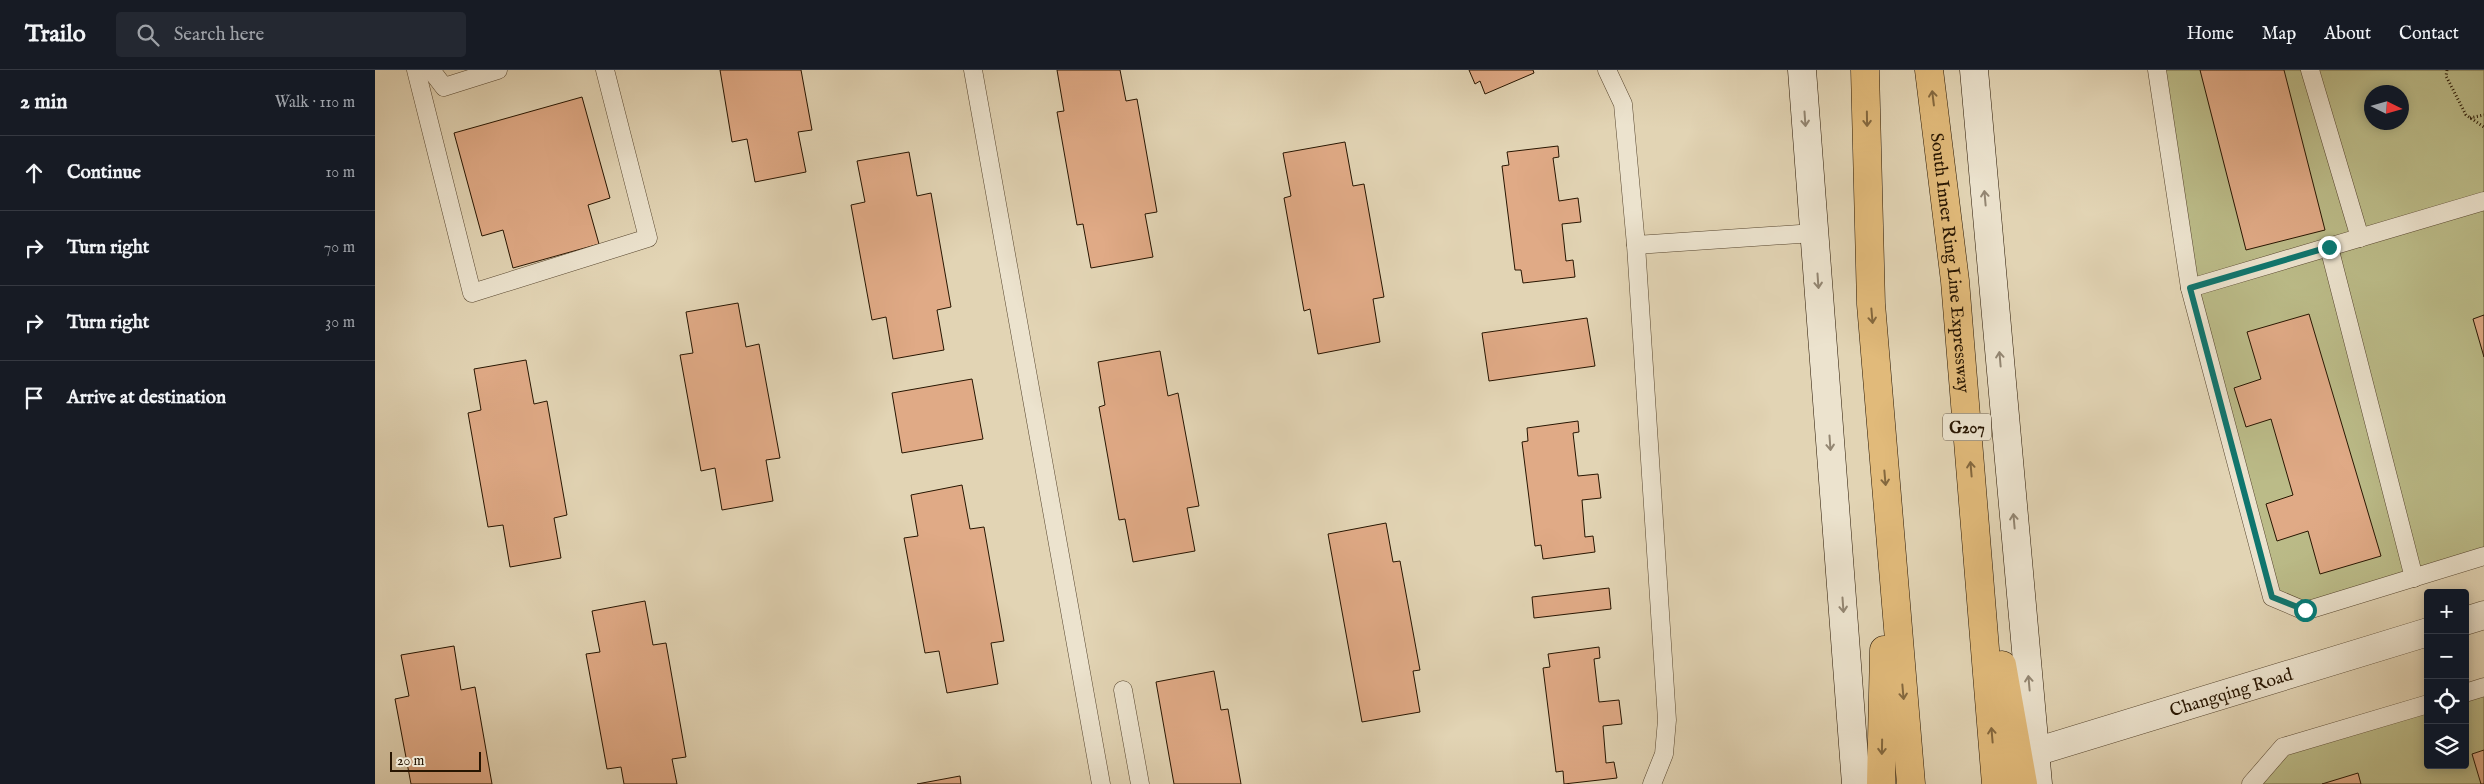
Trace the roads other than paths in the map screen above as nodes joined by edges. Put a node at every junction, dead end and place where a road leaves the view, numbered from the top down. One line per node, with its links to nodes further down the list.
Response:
1 (416, 70): 4 (lane)
2 (431, 70): 3 (lane)
3 (498, 70)
4 (605, 70)
5 (973, 70): 31 (lane)
6 (1607, 70): 16 (lane)
7 (1802, 70): 14 (main road, one-way to 14)
8 (1865, 70): 20 (highway, one-way to 20)
9 (1929, 70): 19 (highway, South Inner Ring Line Expressway / G207, one-way to 9)
10 (1974, 70): 30 (main road, one-way to 10)
11 (2157, 70): 18 (lane)
12 (2310, 70): 15 (lane)
13 (2484, 201): 15 (lane)
14 (1814, 233): 16 (lane); 34 (main road, one-way to 34)
15 (2360, 238): 17 (lane)
16 (1636, 245): 33 (lane)
17 (2329, 247): 18 (lane); 22 (lane)
18 (2190, 288): 22 (lane)
19 (1973, 500): 37 (highway, South Inner Ring Line Expressway / G207, one-way to 19); 38 (highway)
20 (1888, 506): 35 (highway, one-way to 35); 36 (highway, one-way to 36)
21 (2484, 556): 22 (lane)
22 (2413, 578)
23 (2484, 615): 24 (main road)
24 (2469, 620)
25 (2424, 633): 30 (main road, Changqing Road)
26 (2484, 687): 28 (lane)
27 (1123, 690): 32 (lane)
28 (2469, 692)
29 (2424, 705): 40 (lane)
30 (2035, 752): 39 (main road)
31 (1101, 784)
32 (1140, 784)
33 (1652, 784)
34 (1857, 784)
35 (1881, 784)
36 (1911, 784)
37 (1996, 784)
38 (2023, 784)
39 (2038, 784)
40 (2251, 784)

